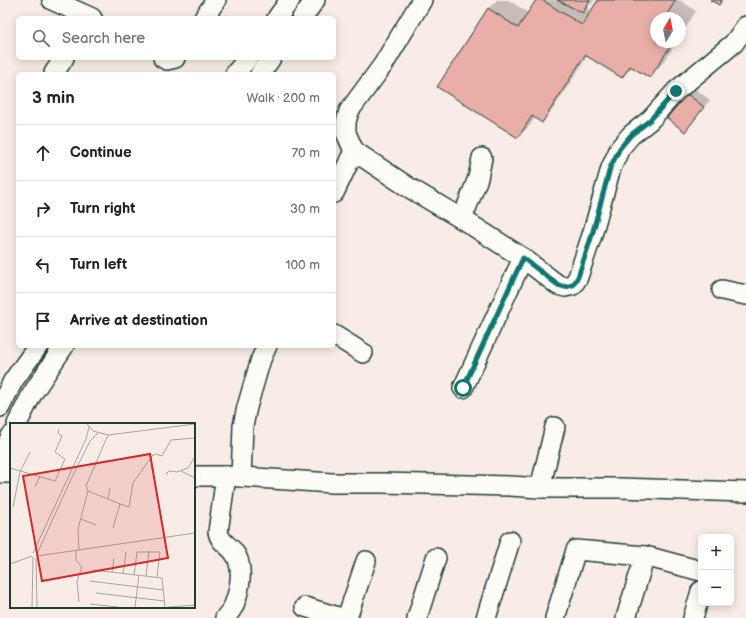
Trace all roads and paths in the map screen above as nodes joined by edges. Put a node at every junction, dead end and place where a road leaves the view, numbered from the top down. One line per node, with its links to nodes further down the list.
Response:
1 (52, 0): 6 (street)
2 (216, 0): 7 (street)
3 (290, 0): 8 (street)
4 (315, 0): 9 (street)
5 (422, 0): 15 (street)
6 (88, 16)
7 (205, 16)
8 (278, 16)
9 (303, 16)
10 (746, 26): 19 (street)
11 (246, 60): 13 (street)
12 (270, 60): 14 (street)
13 (237, 72)
14 (262, 72)
15 (354, 151): 17 (street); 18 (street)
16 (482, 158): 18 (street)
17 (336, 189)
18 (462, 219): 19 (street)
19 (523, 258): 27 (street)
20 (722, 290): 21 (street)
21 (746, 295)
22 (336, 336): 26 (street)
23 (37, 348): 28 (street)
24 (63, 348): 29 (street)
25 (266, 348): 34 (street)
26 (363, 353)
27 (463, 388)
28 (0, 407)
29 (18, 423)
30 (555, 427): 35 (street)
31 (10, 438): 32 (street)
32 (0, 459)
33 (195, 476): 34 (street)
34 (234, 476): 35 (street); 44 (street)
35 (540, 488): 36 (street)
36 (746, 492)
37 (510, 541): 48 (street)
38 (645, 556): 41 (street); 49 (street); 50 (street)
39 (436, 558): 47 (street)
40 (366, 561): 46 (street)
41 (698, 570)
42 (698, 601): 51 (street)
43 (305, 607): 45 (street)
44 (225, 618)
45 (342, 618)
46 (347, 618)
47 (417, 618)
48 (486, 618)
49 (554, 618)
50 (626, 618)
51 (693, 618)

